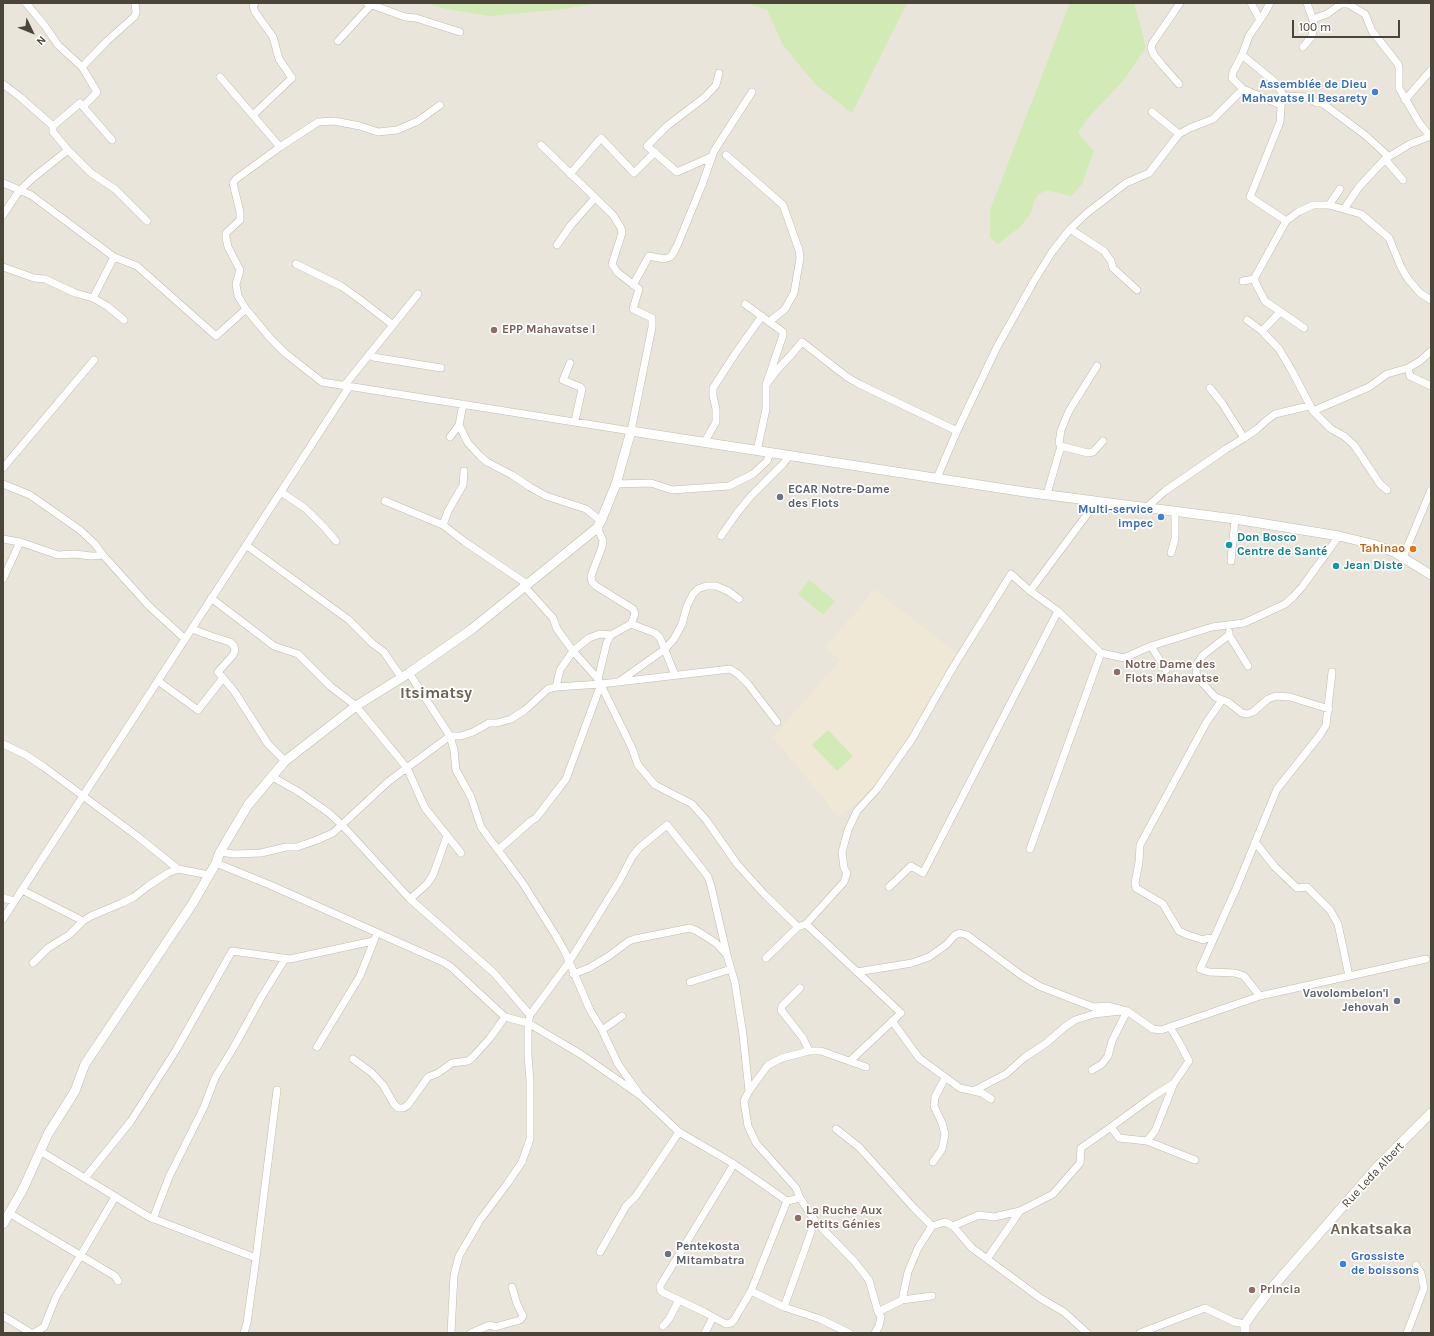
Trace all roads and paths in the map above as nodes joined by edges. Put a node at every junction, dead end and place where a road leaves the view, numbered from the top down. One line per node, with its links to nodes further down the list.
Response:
1 (26, 3): 15 (street)
2 (136, 3): 15 (street)
3 (255, 3): 29 (street)
4 (1180, 3): 20 (street)
5 (1251, 3): 10 (street)
6 (1270, 3): 10 (street)
7 (1307, 3): 9 (street)
8 (369, 4): 11 (street); 12 (street)
9 (1313, 19): 13 (street); 24 (street)
10 (1260, 20): 14 (street)
11 (460, 32)
12 (338, 41)
13 (1303, 47)
14 (1242, 55): 21 (street); 23 (street)
15 (82, 67): 27 (street)
16 (1431, 70): 24 (street)
17 (719, 73): 37 (street)
18 (220, 77): 29 (street)
19 (3, 84): 30 (street)
20 (1179, 84)
21 (1243, 89): 26 (street); 31 (street)
22 (752, 92): 39 (street)
23 (1282, 96): 26 (street); 40 (street)
24 (1405, 100): 32 (street)
25 (440, 105): 35 (street)
26 (1281, 105): 51 (street)
27 (83, 107): 30 (street); 33 (street)
28 (1152, 112): 31 (street)
29 (252, 115): 35 (street)
30 (53, 126): 36 (street)
31 (1179, 134): 52 (street)
32 (1430, 136): 40 (street)
33 (112, 140)
34 (540, 145): 41 (street)
35 (280, 147): 65 (street)
36 (68, 150): 45 (street); 50 (street)
37 (655, 152): 39 (street); 41 (street)
38 (726, 155): 70 (street)
39 (711, 157): 59 (street)
40 (1387, 158): 42 (street); 48 (street)
41 (570, 174): 46 (street)
42 (1403, 180)
43 (3, 183): 45 (street)
44 (1340, 189): 47 (street)
45 (19, 191): 49 (street); 54 (street)
46 (595, 198): 53 (street); 59 (street)
47 (1329, 205): 48 (street); 51 (street)
48 (1344, 209): 63 (street)
49 (3, 215)
50 (147, 221)
51 (1286, 221): 57 (street)
52 (1070, 229): 60 (street); 90 (street)
53 (557, 245)
54 (114, 257): 62 (street); 65 (street)
55 (296, 264): 71 (street)
56 (3, 267): 62 (street)
57 (1254, 279): 58 (street); 66 (street)
58 (1243, 281)
59 (634, 285): 89 (street)
60 (1137, 290)
61 (418, 294): 71 (street)
62 (93, 298): 68 (street)
63 (1431, 300)
64 (745, 304): 67 (street)
65 (246, 309): 83 (street)
66 (1280, 312): 72 (street); 73 (street)
67 (762, 316): 70 (street); 94 (street)
68 (124, 320)
69 (1247, 320): 73 (street)
70 (769, 322): 81 (street)
71 (392, 325): 75 (street)
72 (1304, 328)
73 (1262, 330): 86 (street)
74 (1431, 351): 80 (street)
75 (369, 354): 79 (street); 83 (street)
76 (94, 360): 99 (street)
77 (570, 363): 87 (street)
78 (1097, 366): 95 (street)
79 (441, 368)
80 (1408, 368): 82 (street); 86 (street)
81 (766, 385): 90 (street); 96 (street)
82 (1431, 386)
83 (346, 387): 85 (street); 106 (street)
84 (1210, 388): 92 (street)
85 (463, 404): 87 (street); 88 (street)
86 (1311, 409): 92 (street); 104 (street)
87 (575, 421): 89 (street)
88 (459, 425): 91 (street); 114 (street)
89 (631, 431): 94 (street); 103 (street)
90 (957, 431): 101 (street)
91 (450, 437)
92 (1244, 438): 110 (street)
93 (1103, 441): 95 (street)
94 (704, 443): 96 (street)
95 (1061, 446): 107 (street)
96 (757, 451): 97 (street)
97 (770, 453): 98 (street); 103 (street)
98 (789, 456): 101 (street); 115 (street)
99 (3, 468)
100 (464, 471): 113 (street)
101 (937, 478): 107 (street)
102 (3, 484): 122 (street)
103 (616, 484): 114 (street)
104 (1387, 490)
105 (1431, 490): 123 (street)
106 (281, 492): 118 (street); 120 (street)
107 (1047, 494): 109 (street)
108 (385, 501): 113 (street)
109 (1097, 501): 110 (street); 128 (street)
110 (1147, 507): 111 (street)
111 (1175, 512): 112 (street); 121 (street)
112 (1235, 518): 116 (street); 124 (street)
113 (443, 524): 127 (street)
114 (599, 525): 127 (street); 132 (street)
115 (721, 536)
116 (1339, 536): 123 (street); 133 (street)
117 (3, 539): 119 (street)
118 (336, 541)
119 (20, 542): 122 (street); 126 (street)
120 (246, 545): 129 (street); 145 (street)
121 (1171, 552)
122 (102, 555): 137 (street)
123 (1403, 557): 125 (street)
124 (1231, 561)
125 (1431, 575)
126 (3, 579)
127 (526, 585): 140 (street); 145 (street)
128 (1030, 591): 131 (street); 179 (street)
129 (211, 598): 134 (street); 153 (street)
130 (739, 599): 139 (street)
131 (1058, 610): 141 (street); 172 (street)
132 (631, 624): 135 (street); 139 (street)
133 (1229, 626): 136 (street); 138 (street)
134 (192, 629): 137 (street); 147 (street)
135 (611, 635): 140 (street); 149 (street)
136 (1229, 635): 142 (street); 152 (street)
137 (185, 639): 148 (street)
138 (1151, 646): 141 (street); 143 (street)
139 (665, 649): 146 (street); 150 (street)
140 (573, 651): 149 (street); 151 (street)
141 (1101, 653): 165 (street)
142 (1248, 666)
143 (1166, 670)
144 (1332, 672): 154 (street)
145 (405, 675): 153 (street); 156 (street)
146 (675, 675): 150 (street); 155 (street)
147 (223, 678): 148 (street); 158 (street)
148 (158, 681): 161 (street)
149 (600, 682): 150 (street); 151 (street); 166 (street); 180 (street)
150 (618, 682)
151 (556, 686): 156 (street)
152 (1222, 700): 154 (street); 182 (street)
153 (356, 706): 158 (street); 159 (street)
154 (1329, 709): 164 (street)
155 (777, 722)
156 (450, 736): 159 (street); 166 (street)
157 (3, 744): 161 (street)
158 (285, 761): 160 (street)
159 (407, 768): 162 (street); 163 (street)
160 (272, 776): 162 (street); 167 (street)
161 (84, 796): 170 (street); 173 (street)
162 (342, 825): 167 (street); 175 (street)
163 (447, 836): 168 (street); 175 (street)
164 (1255, 842): 182 (street); 193 (street)
165 (1030, 849)
166 (498, 850): 188 (street)
167 (220, 852): 169 (street)
168 (461, 853)
169 (216, 863): 171 (street); 181 (street)
170 (178, 869): 171 (street); 178 (street)
171 (208, 875): 223 (street)
172 (889, 887)
173 (22, 890): 176 (street); 178 (street)
174 (3, 898): 176 (street)
175 (410, 899): 198 (street)
176 (14, 901): 177 (street)
177 (3, 919)
178 (83, 921): 189 (street)
179 (806, 924): 180 (street); 191 (street)
180 (798, 928): 185 (street)
181 (378, 933): 183 (street); 200 (street)
182 (1213, 940): 196 (street)
183 (373, 941): 186 (street); 205 (street)
184 (727, 955): 188 (street); 190 (street); 192 (street)
185 (766, 958)
186 (286, 959): 227 (street); 233 (street)
187 (1426, 959): 193 (street)
188 (569, 962): 192 (street); 198 (street)
189 (33, 963)
190 (731, 969): 194 (street); 215 (street)
191 (857, 972): 197 (street); 201 (street)
192 (573, 974): 204 (street)
193 (1349, 976): 196 (street)
194 (690, 982)
195 (800, 988): 206 (street)
196 (1260, 996): 203 (street)
197 (1127, 1011): 203 (street); 210 (street); 214 (street)
198 (530, 1015): 202 (street)
199 (622, 1016): 204 (street)
200 (505, 1017): 202 (street); 207 (street)
201 (892, 1021): 208 (street); 211 (street)
202 (528, 1023): 216 (street); 259 (street)
203 (1170, 1027): 212 (street)
204 (602, 1030): 216 (street)
205 (317, 1047)
206 (809, 1051): 208 (street); 215 (street)
207 (353, 1059)
208 (850, 1061): 209 (street)
209 (866, 1067)
210 (1092, 1070)
211 (945, 1078): 214 (street); 225 (street)
212 (1174, 1083): 219 (street); 222 (street)
213 (277, 1090): 240 (street)
214 (975, 1090): 217 (street)
215 (749, 1091): 229 (street)
216 (641, 1096): 221 (street)
217 (991, 1099)
218 (1431, 1113): 256 (street, Rue Leda Albert)
219 (1112, 1127): 222 (street); 231 (street)
220 (836, 1129): 236 (street)
221 (679, 1132): 226 (street); 238 (street)
222 (1147, 1141): 224 (street)
223 (40, 1151): 227 (street); 232 (street)
224 (1195, 1160)
225 (933, 1162)
226 (734, 1164): 230 (street); 249 (street)
227 (85, 1178): 228 (street)
228 (115, 1197): 233 (street); 239 (street)
229 (800, 1198): 230 (street); 234 (street)
230 (787, 1201): 247 (street)
231 (1020, 1210): 237 (street); 241 (street)
232 (9, 1213): 235 (street); 239 (street)
233 (153, 1219): 240 (street)
234 (815, 1221): 251 (street); 252 (street)
235 (3, 1224)
236 (932, 1226): 237 (street); 250 (street)
237 (953, 1226): 241 (street)
238 (600, 1252)
239 (81, 1255): 243 (street); 257 (street)
240 (256, 1258): 258 (street)
241 (987, 1259): 264 (street)
242 (1416, 1265): 244 (street)
243 (118, 1281)
244 (1423, 1281): 245 (street); 266 (street)
245 (1431, 1282)
246 (512, 1287): 260 (street)
247 (751, 1291): 251 (street); 254 (street)
248 (932, 1296): 250 (street)
249 (679, 1300): 254 (street); 255 (street)
250 (902, 1300): 252 (street)
251 (784, 1306): 262 (street)
252 (878, 1312): 263 (street)
253 (3, 1316): 257 (street)
254 (713, 1317): 261 (street)
255 (663, 1326)
256 (1245, 1329): 265 (street)
257 (33, 1333)
258 (244, 1333)
259 (451, 1333)
260 (471, 1333)
261 (705, 1333)
262 (849, 1333)
263 (875, 1333)
264 (1087, 1333)
265 (1140, 1333)
266 (1407, 1333)

